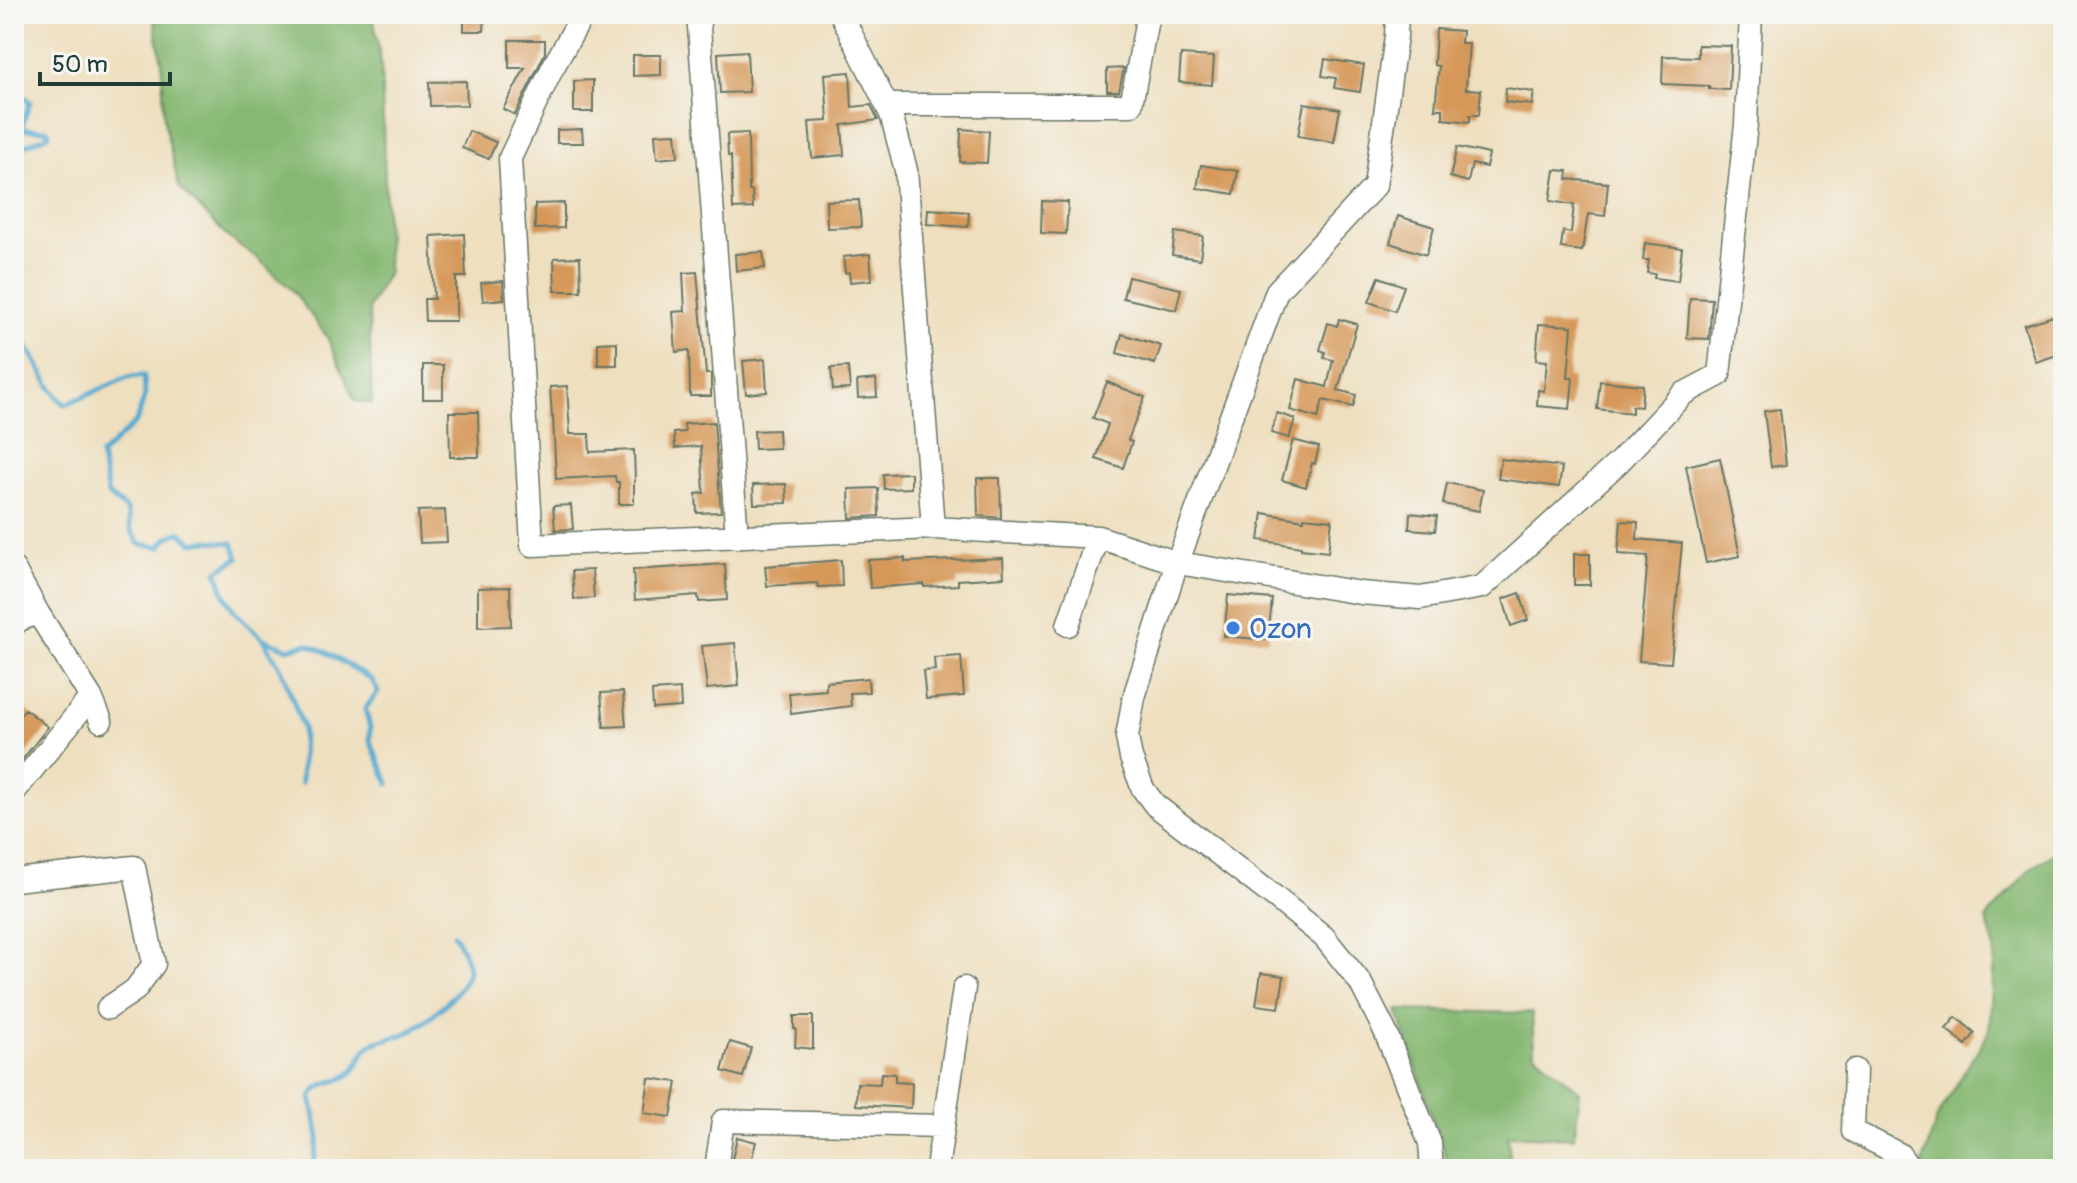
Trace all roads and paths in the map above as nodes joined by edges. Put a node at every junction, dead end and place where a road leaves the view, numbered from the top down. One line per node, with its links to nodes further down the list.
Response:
1 (583, 14): 9 (street)
2 (698, 14): 9 (street)
3 (841, 14): 7 (street)
4 (1148, 14): 7 (street)
5 (1397, 14): 11 (street)
6 (1751, 14): 11 (street)
7 (887, 105): 8 (street)
8 (933, 528): 9 (street); 10 (street)
9 (737, 537)
10 (1098, 537): 11 (street); 15 (street)
11 (1178, 563): 26 (street)
12 (14, 569): 13 (street)
13 (38, 613): 14 (street); 16 (street)
14 (14, 625)
15 (1068, 625)
16 (91, 697): 17 (street); 18 (street)
17 (101, 721)
18 (14, 792)
19 (14, 880): 21 (street)
20 (964, 988): 23 (street)
21 (108, 1008)
22 (1855, 1070): 27 (street)
23 (943, 1126): 24 (street); 25 (street)
24 (716, 1169)
25 (937, 1169)
26 (1432, 1169)
27 (1910, 1169)

